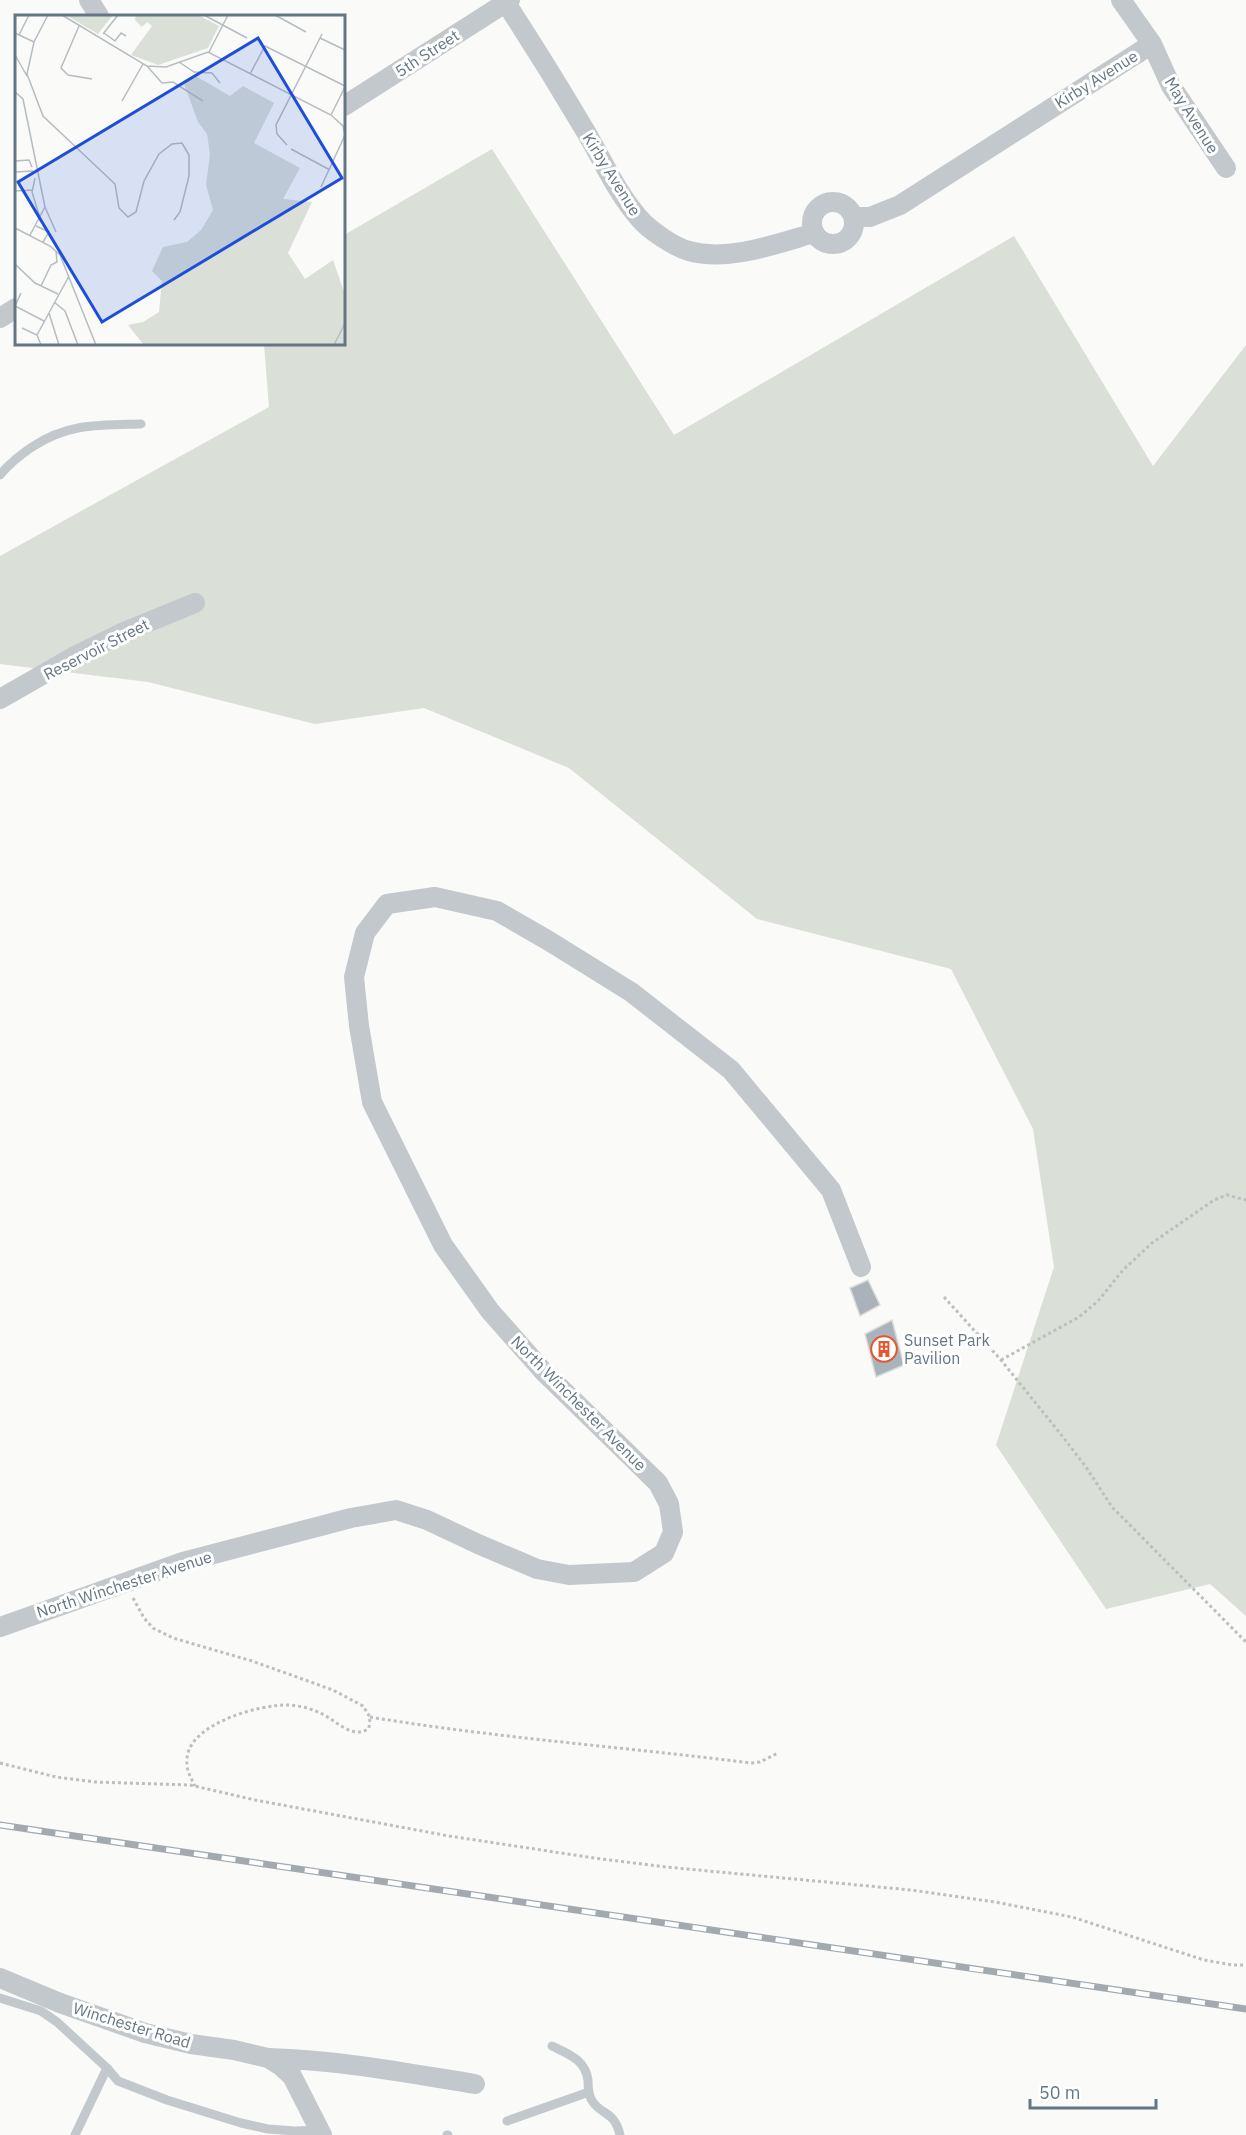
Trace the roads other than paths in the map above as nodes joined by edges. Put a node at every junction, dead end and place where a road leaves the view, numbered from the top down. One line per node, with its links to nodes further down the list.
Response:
1 (89, 0): 4 (street)
2 (1121, 0): 5 (street, May Avenue)
3 (506, 1): 6 (street, 5th Street); 9 (street, Kirby Avenue)
4 (98, 15)
5 (1152, 44): 7 (street, May Avenue); 8 (street, Kirby Avenue)
6 (345, 105)
7 (1226, 168)
8 (854, 218): 9 (street); 9 (street)
9 (814, 232)
10 (15, 309): 11 (street)
11 (0, 318)
12 (141, 424): 13 (lane)
13 (0, 475)
14 (195, 603): 15 (street, Reservoir Street)
15 (0, 699)
16 (861, 1267): 17 (street, North Winchester Avenue)
17 (0, 1627)
18 (0, 1978): 21 (street, Winchester Road)
19 (0, 1998): 22 (lane)
20 (552, 2046): 24 (lane)
21 (268, 2058): 23 (street, Winchester Road); 26 (street, Winchester Road)
22 (107, 2068): 26 (lane); 27 (lane)
23 (475, 2084)
24 (589, 2092): 25 (lane); 28 (lane)
25 (507, 2121)
26 (321, 2132)
27 (75, 2135)
28 (620, 2135)

